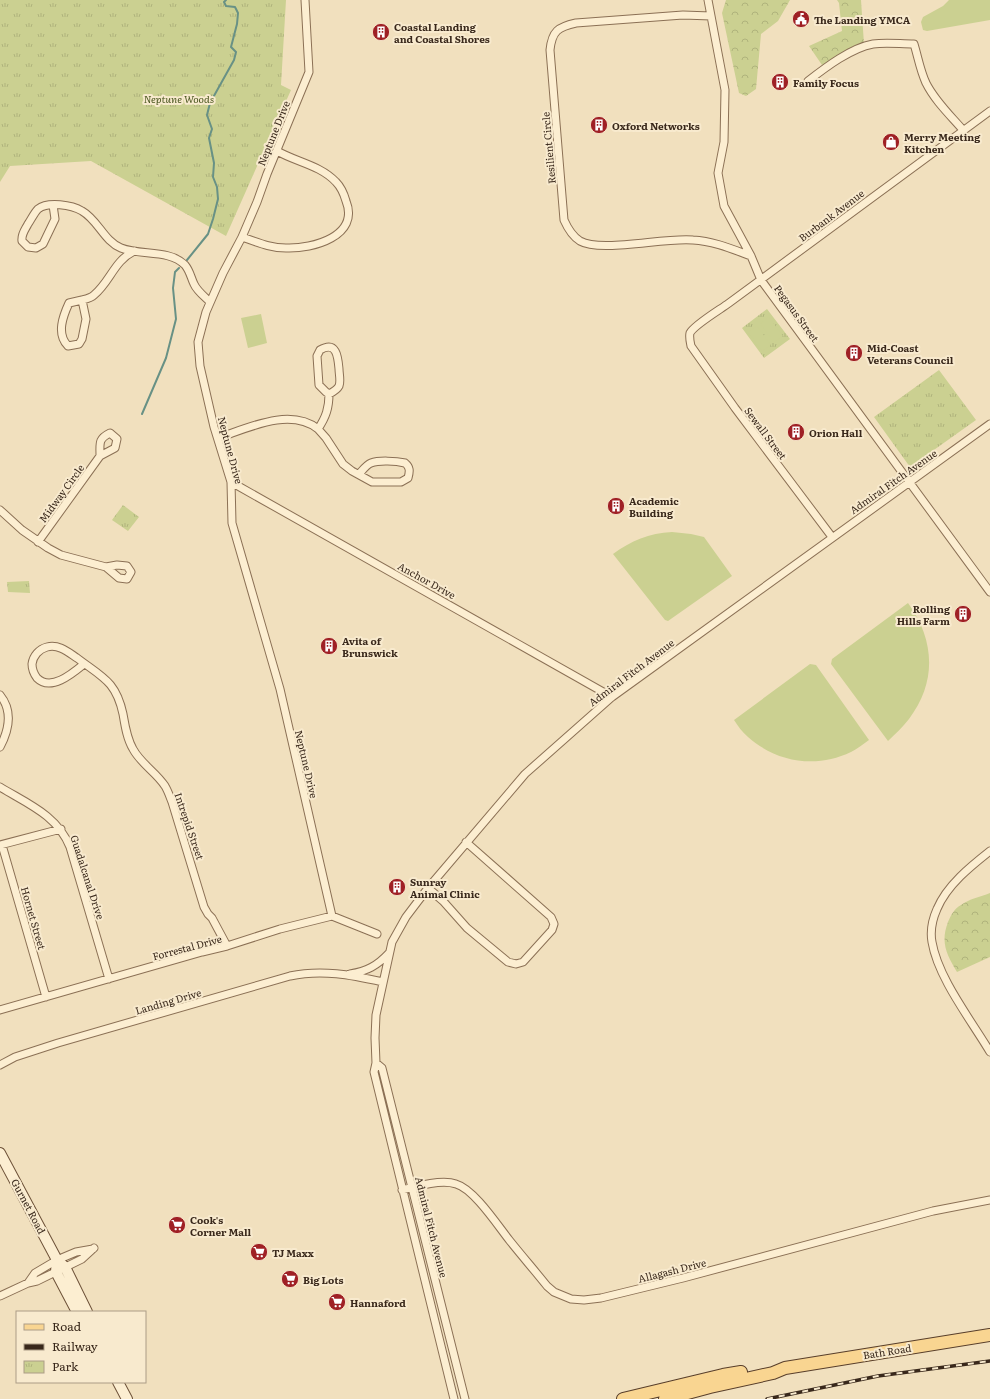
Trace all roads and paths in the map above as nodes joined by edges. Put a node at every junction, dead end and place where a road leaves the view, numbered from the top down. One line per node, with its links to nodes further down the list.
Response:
1 (305, 0): 7 (street, Neptune Drive)
2 (708, 0): 3 (street, Pegasus Street)
3 (711, 16): 11 (street, Pegasus Street); 11 (street, Resilient Circle)
4 (808, 81): 6 (street)
5 (990, 111): 6 (street, Burbank Avenue)
6 (963, 130): 12 (street, Burbank Avenue)
7 (277, 150): 9 (street, Neptune Drive); 9 (street)
8 (53, 206): 8 (street); 10 (street)
9 (242, 237): 14 (street, Neptune Drive)
10 (134, 251): 13 (street); 14 (street)
11 (751, 256): 12 (street, Pegasus Street)
12 (761, 280): 15 (street, Burbank Avenue); 23 (street, Pegasus Street)
13 (82, 300): 13 (street)
14 (210, 302): 19 (street, Neptune Drive)
15 (690, 338): 25 (street, Sewall Street)
16 (329, 394): 16 (street); 18 (street)
17 (990, 424): 23 (street, Admiral Fitch Avenue)
18 (318, 429): 19 (street); 21 (street)
19 (218, 438): 22 (street, Neptune Drive)
20 (100, 456): 26 (street, Midway Circle)
21 (359, 474): 21 (street)
22 (231, 482): 31 (street, Anchor Drive); 39 (street, Neptune Drive)
23 (910, 482): 25 (street, Admiral Fitch Avenue); 28 (street, Pegasus Street)
24 (0, 510): 26 (street)
25 (832, 537): 31 (street, Admiral Fitch Avenue)
26 (38, 542): 27 (street)
27 (106, 567)
28 (990, 592)
29 (84, 664): 29 (street, Intrepid Street); 41 (street, Intrepid Street)
30 (0, 695): 32 (street)
31 (612, 696): 35 (street, Admiral Fitch Avenue)
32 (0, 747)
33 (0, 788): 34 (street, Guadalcanal Drive)
34 (61, 829): 36 (street); 44 (street, Guadalcanal Drive)
35 (466, 842): 38 (street, Admiral Fitch Avenue); 38 (street)
36 (1, 845): 46 (street, Hornet Street)
37 (990, 851): 48 (street)
38 (428, 888): 42 (street, Admiral Fitch Avenue)
39 (332, 916): 40 (street); 41 (street, Forrestal Drive)
40 (377, 934)
41 (227, 946): 44 (street, Forrestal Drive)
42 (390, 951): 43 (street, Landing Drive); 45 (street, Admiral Fitch Avenue)
43 (346, 974): 45 (street, Landing Drive); 50 (street, Landing Drive)
44 (109, 979): 46 (street, Forrestal Drive)
45 (383, 982): 49 (street, Admiral Fitch Avenue)
46 (46, 997): 47 (street, Forrestal Drive)
47 (0, 1010)
48 (990, 1052)
49 (376, 1064): 52 (street, Admiral Fitch Avenue); 53 (street, Admiral Fitch Avenue)
50 (0, 1065)
51 (0, 1153): 55 (main road, Gurnet Road)
52 (412, 1188): 53 (street, Allagash Drive); 54 (street, Allagash Drive); 66 (street, Admiral Fitch Avenue)
53 (402, 1190): 65 (street, Admiral Fitch Avenue)
54 (990, 1200)
55 (57, 1260): 56 (main road); 56 (street); 57 (street)
56 (61, 1269): 57 (street); 59 (main road); 60 (main road)
57 (28, 1283): 58 (street)
58 (0, 1296)
59 (77, 1311)
60 (87, 1311)
61 (990, 1335): 62 (main road, Bath Road)
62 (785, 1368): 67 (main road, Bath Road); 68 (main road, Bath Road)
63 (119, 1383): 64 (main road)
64 (127, 1399)
65 (454, 1399)
66 (464, 1399)
67 (623, 1399)
68 (665, 1399)

